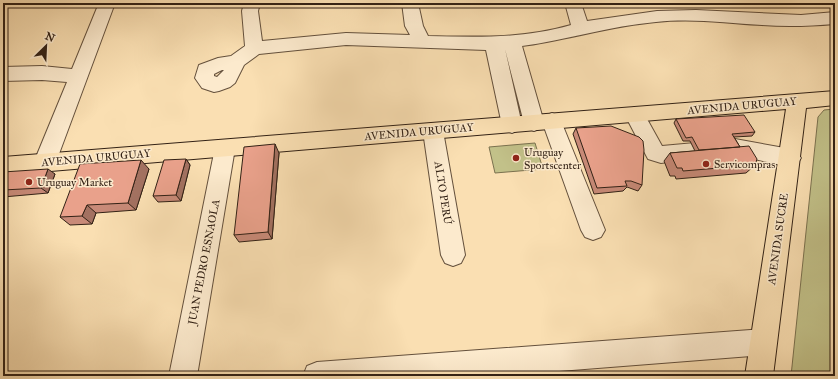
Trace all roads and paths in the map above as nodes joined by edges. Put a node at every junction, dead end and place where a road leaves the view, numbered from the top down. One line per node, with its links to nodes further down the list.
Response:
1 (107, 3): 13 (street)
2 (252, 3): 10 (street)
3 (410, 3): 8 (street)
4 (573, 3): 7 (street)
5 (720, 10): 6 (street); 7 (street)
6 (835, 18)
7 (580, 28): 9 (street)
8 (421, 40): 9 (street); 10 (street)
9 (503, 43): 17 (street); 18 (street)
10 (254, 48): 11 (street)
11 (236, 62)
12 (3, 74): 13 (street)
13 (78, 76): 24 (street)
14 (835, 98): 15 (main road, AVENIDA URUGUAY)
15 (797, 102): 16 (main road, AVENIDA URUGUAY); 23 (main road, AVENIDA SUCRE)
16 (635, 115): 17 (main road, AVENIDA URUGUAY); 22 (street)
17 (543, 122): 18 (main road, AVENIDA URUGUAY); 26 (street)
18 (512, 125): 19 (main road, AVENIDA URUGUAY)
19 (434, 131): 21 (main road, AVENIDA URUGUAY); 27 (street, ALTO PERÚ)
20 (735, 147): 23 (street)
21 (225, 148): 24 (main road, AVENIDA URUGUAY); 29 (street, JUAN PEDRO ESNAOLA)
22 (695, 151)
23 (790, 158): 28 (main road, AVENIDA SUCRE)
24 (45, 162): 25 (main road, AVENIDA URUGUAY)
25 (3, 166)
26 (593, 230)
27 (453, 255)
28 (764, 342): 30 (street); 31 (main road, AVENIDA SUCRE)
29 (183, 376)
30 (317, 376)
31 (758, 376)

